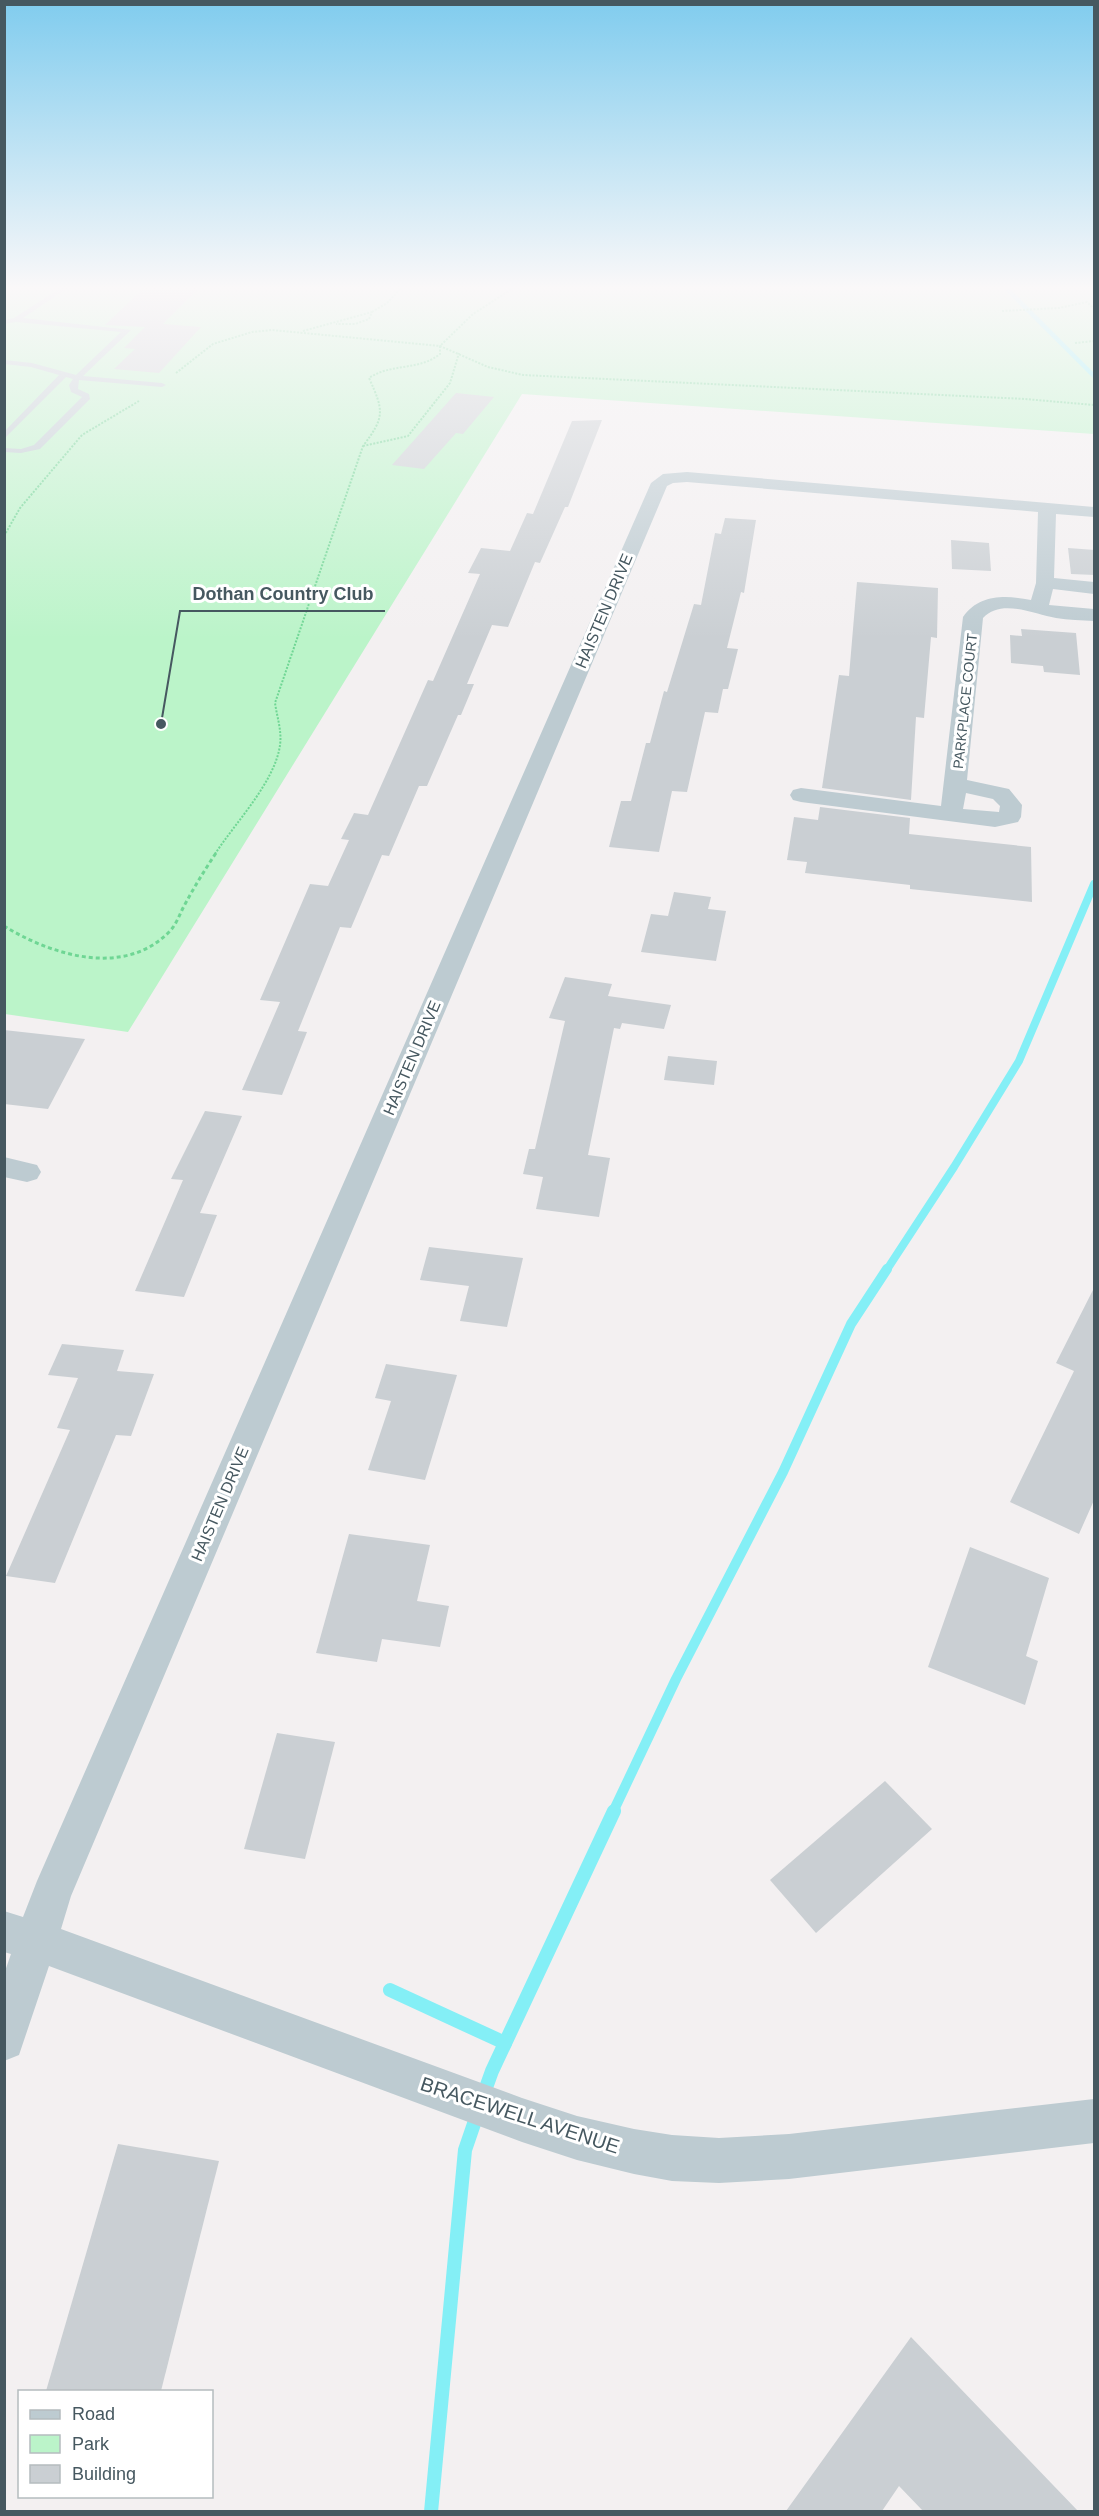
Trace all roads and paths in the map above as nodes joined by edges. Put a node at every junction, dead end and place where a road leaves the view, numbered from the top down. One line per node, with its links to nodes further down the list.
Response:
1 (36, 404): 6 (lane)
2 (80, 404): 8 (lane)
3 (135, 404): 11 (path)
4 (381, 404): 7 (path)
5 (433, 404): 7 (path)
6 (4, 437)
7 (363, 446): 19 (path)
8 (4, 450)
9 (1047, 508): 10 (street, HAISTEN DRIVE); 12 (street); 20 (street, HAISTEN DRIVE)
10 (1095, 512)
11 (4, 536)
12 (1045, 583): 13 (street); 14 (street)
13 (1095, 588)
14 (1039, 608): 15 (street, PARKPLACE COURT); 16 (street, PARKPLACE COURT)
15 (1095, 615)
16 (956, 784): 18 (street, PARKPLACE COURT); 18 (street, PARKPLACE COURT)
17 (801, 795): 18 (street, PARKPLACE COURT)
18 (951, 814)
19 (4, 926)
20 (20, 1936): 21 (street, HAISTEN DRIVE); 22 (street, BRACEWELL AVENUE)
21 (4, 2040)
22 (1095, 2121)

